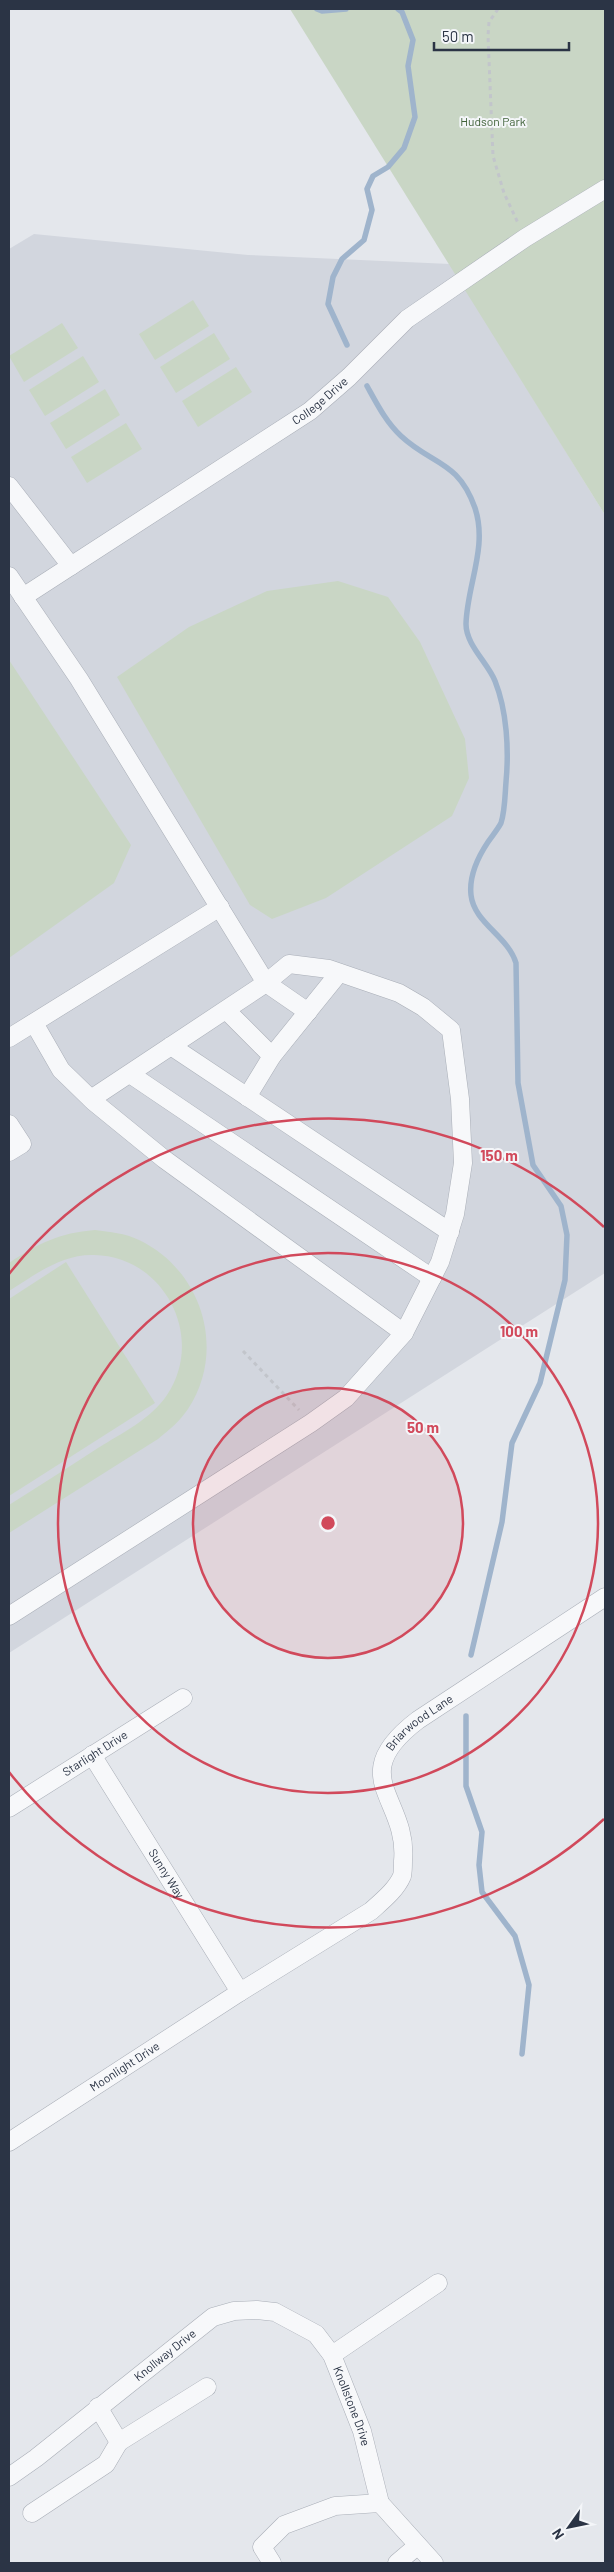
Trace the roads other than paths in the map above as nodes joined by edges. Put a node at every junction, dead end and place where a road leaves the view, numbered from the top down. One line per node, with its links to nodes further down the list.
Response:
1 (605, 189): 3 (street, College Drive)
2 (9, 486): 3 (street)
3 (71, 566): 5 (street, College Drive)
4 (9, 576): 5 (street)
5 (23, 597): 6 (street)
6 (220, 907): 8 (street); 11 (street)
7 (339, 973): 8 (street); 10 (street); 20 (street)
8 (266, 983): 9 (street); 10 (street)
9 (226, 1010): 13 (street); 14 (street)
10 (308, 1012): 14 (street)
11 (34, 1022): 12 (street); 17 (street)
12 (9, 1038)
13 (171, 1046): 15 (street); 16 (street)
14 (272, 1056): 16 (street)
15 (130, 1074): 17 (street); 21 (street)
16 (247, 1097): 20 (street)
17 (91, 1099): 22 (street)
18 (9, 1124): 19 (street)
19 (9, 1152)
20 (450, 1232): 21 (street)
21 (432, 1278): 22 (street)
22 (404, 1333): 24 (street)
23 (605, 1597): 28 (street, Briarwood Lane)
24 (9, 1616)
25 (183, 1698): 26 (street, Starlight Drive)
26 (92, 1755): 27 (street, Starlight Drive); 28 (street, Sunny Way)
27 (9, 1808)
28 (240, 1992): 29 (street, Moonlight Drive)
29 (9, 2142)
30 (438, 2283): 31 (street, Knollstone Drive)
31 (332, 2355): 33 (street, Knollway Drive); 36 (street, Knollstone Drive)
32 (207, 2387): 34 (street)
33 (98, 2407): 34 (street); 35 (street, Knollway Drive)
34 (119, 2442): 37 (street)
35 (9, 2477)
36 (380, 2504): 38 (street, Knollstone Drive); 39 (street)
37 (32, 2513)
38 (417, 2546): 40 (street); 41 (street, Knollstone Drive)
39 (272, 2563)
40 (397, 2563)
41 (434, 2563)

